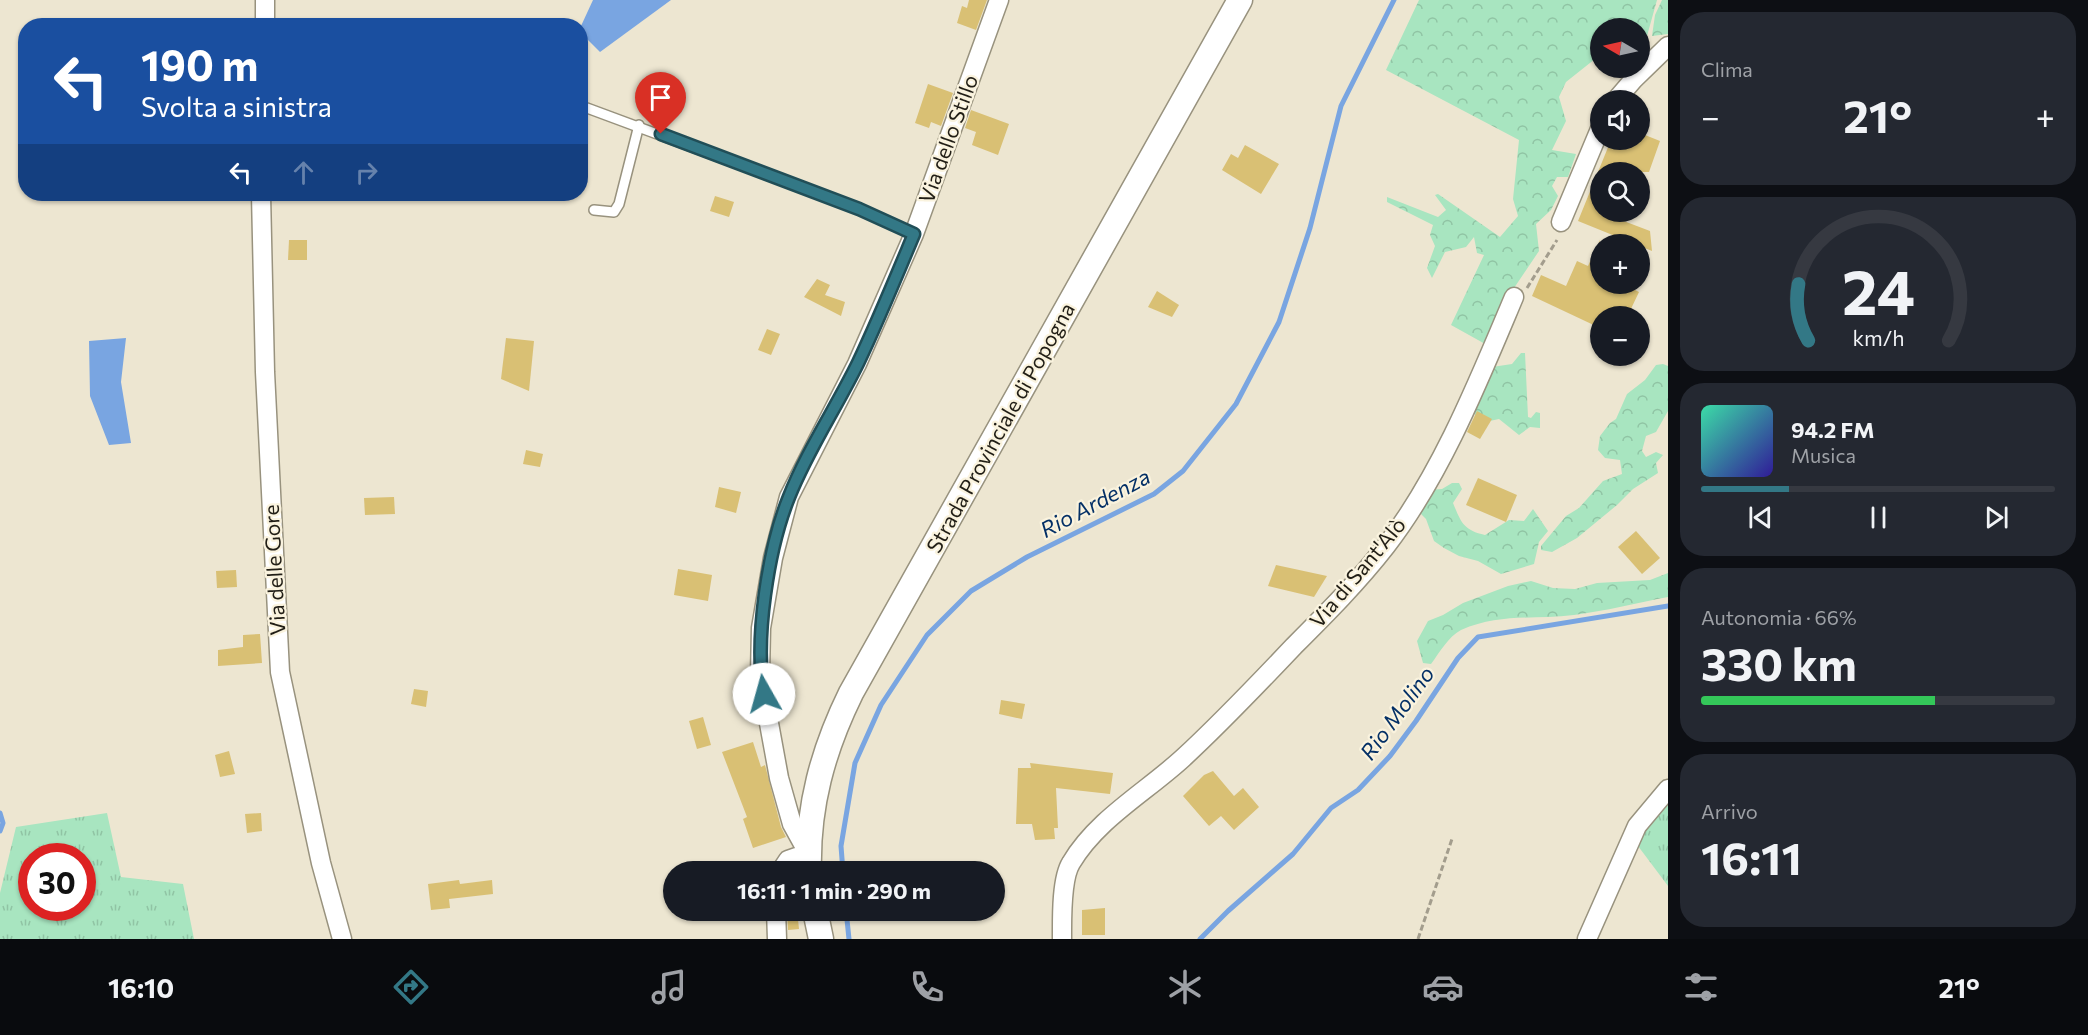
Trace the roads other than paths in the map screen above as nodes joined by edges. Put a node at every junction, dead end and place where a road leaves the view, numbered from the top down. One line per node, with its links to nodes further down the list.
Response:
1 (265, 0): 4 (street)
2 (999, 0): 13 (street, Via dello Stillo)
3 (1240, 0): 17 (main road, Strada Provinciale di Popogna)
4 (265, 18)
5 (1668, 46): 6 (street)
6 (1625, 90)
7 (588, 108): 8 (lane)
8 (639, 126): 11 (lane); 13 (lane)
9 (1591, 150): 12 (street)
10 (261, 201): 20 (street, Via delle Gore)
11 (594, 210)
12 (1561, 222)
13 (914, 234): 16 (street, Via dello Stillo)
14 (1514, 297): 23 (street, Via di Sant'Alò)
15 (1668, 789): 24 (street)
16 (809, 861)
17 (809, 861)
18 (776, 921): 21 (street)
19 (817, 921): 22 (main road)
20 (342, 939)
21 (777, 939)
22 (821, 939)
23 (1062, 939)
24 (1587, 939)

